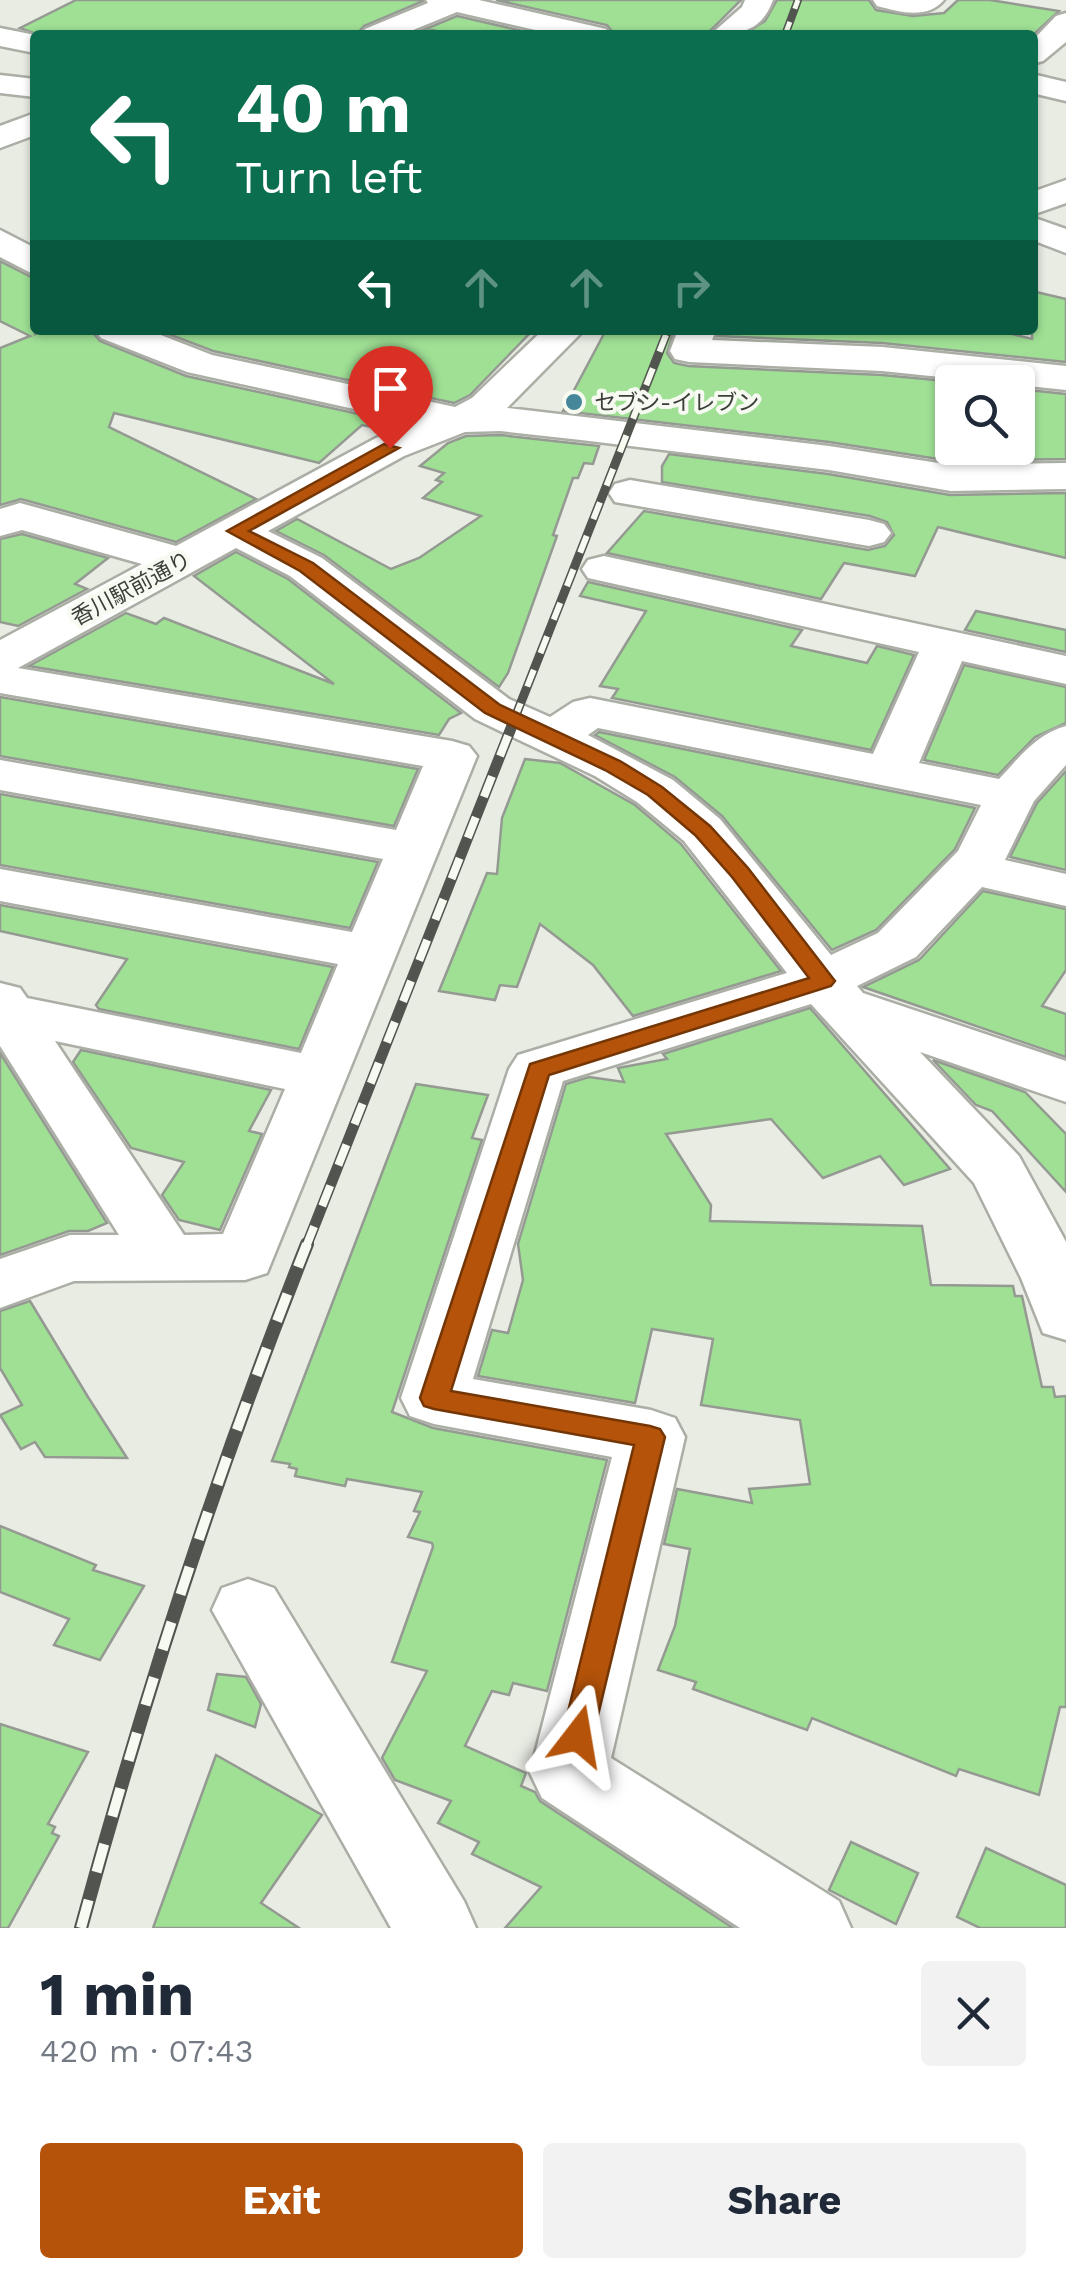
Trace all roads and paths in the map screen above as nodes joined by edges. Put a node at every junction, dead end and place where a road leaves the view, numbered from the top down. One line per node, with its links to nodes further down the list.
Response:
1 (759, 0): 8 (street)
2 (887, 0): 3 (street)
3 (930, 0)
4 (452, 1): 6 (street); 7 (street)
5 (1066, 22): 11 (street)
6 (386, 30)
7 (575, 30)
8 (731, 30)
9 (0, 37): 10 (street)
10 (30, 43)
11 (1038, 50)
12 (0, 84): 14 (street)
13 (1038, 85): 15 (street)
14 (30, 87)
15 (1066, 92)
16 (30, 125): 17 (street)
17 (0, 138)
18 (1066, 190): 19 (street)
19 (1038, 202)
20 (1038, 230): 22 (street)
21 (0, 241): 23 (street)
22 (1066, 242)
23 (30, 261)
24 (127, 335): 28 (street)
25 (546, 335): 28 (street, 香川駅前通り)
26 (695, 335): 27 (street)
27 (1066, 378)
28 (460, 420): 29 (street); 33 (street, 香川駅前通り)
29 (655, 438): 30 (street); 30 (street)
30 (900, 470): 31 (street)
31 (1066, 476)
32 (0, 523): 34 (street)
33 (236, 531): 34 (street, 香川駅前通り); 40 (street)
34 (181, 561): 37 (street, 香川駅前通り)
35 (604, 569): 36 (street)
36 (946, 644): 38 (street); 42 (street)
37 (0, 658)
38 (1066, 670)
39 (0, 679): 45 (street)
40 (553, 737): 42 (street); 50 (street)
41 (1066, 741): 44 (street)
42 (890, 772): 44 (street)
43 (0, 775): 45 (street)
44 (1011, 796): 46 (street)
45 (414, 848): 49 (street)
46 (971, 868): 48 (street); 50 (street)
47 (0, 885): 49 (street)
48 (1066, 890)
49 (371, 953): 52 (street)
50 (833, 993): 53 (street); 56 (street); 59 (street)
51 (4, 1007): 52 (street); 54 (street)
52 (320, 1076): 54 (street)
53 (1066, 1082)
54 (166, 1258): 55 (street)
55 (0, 1284)
56 (1066, 1316)
57 (248, 1610): 58 (street)
58 (435, 1928)
59 (810, 1928)

